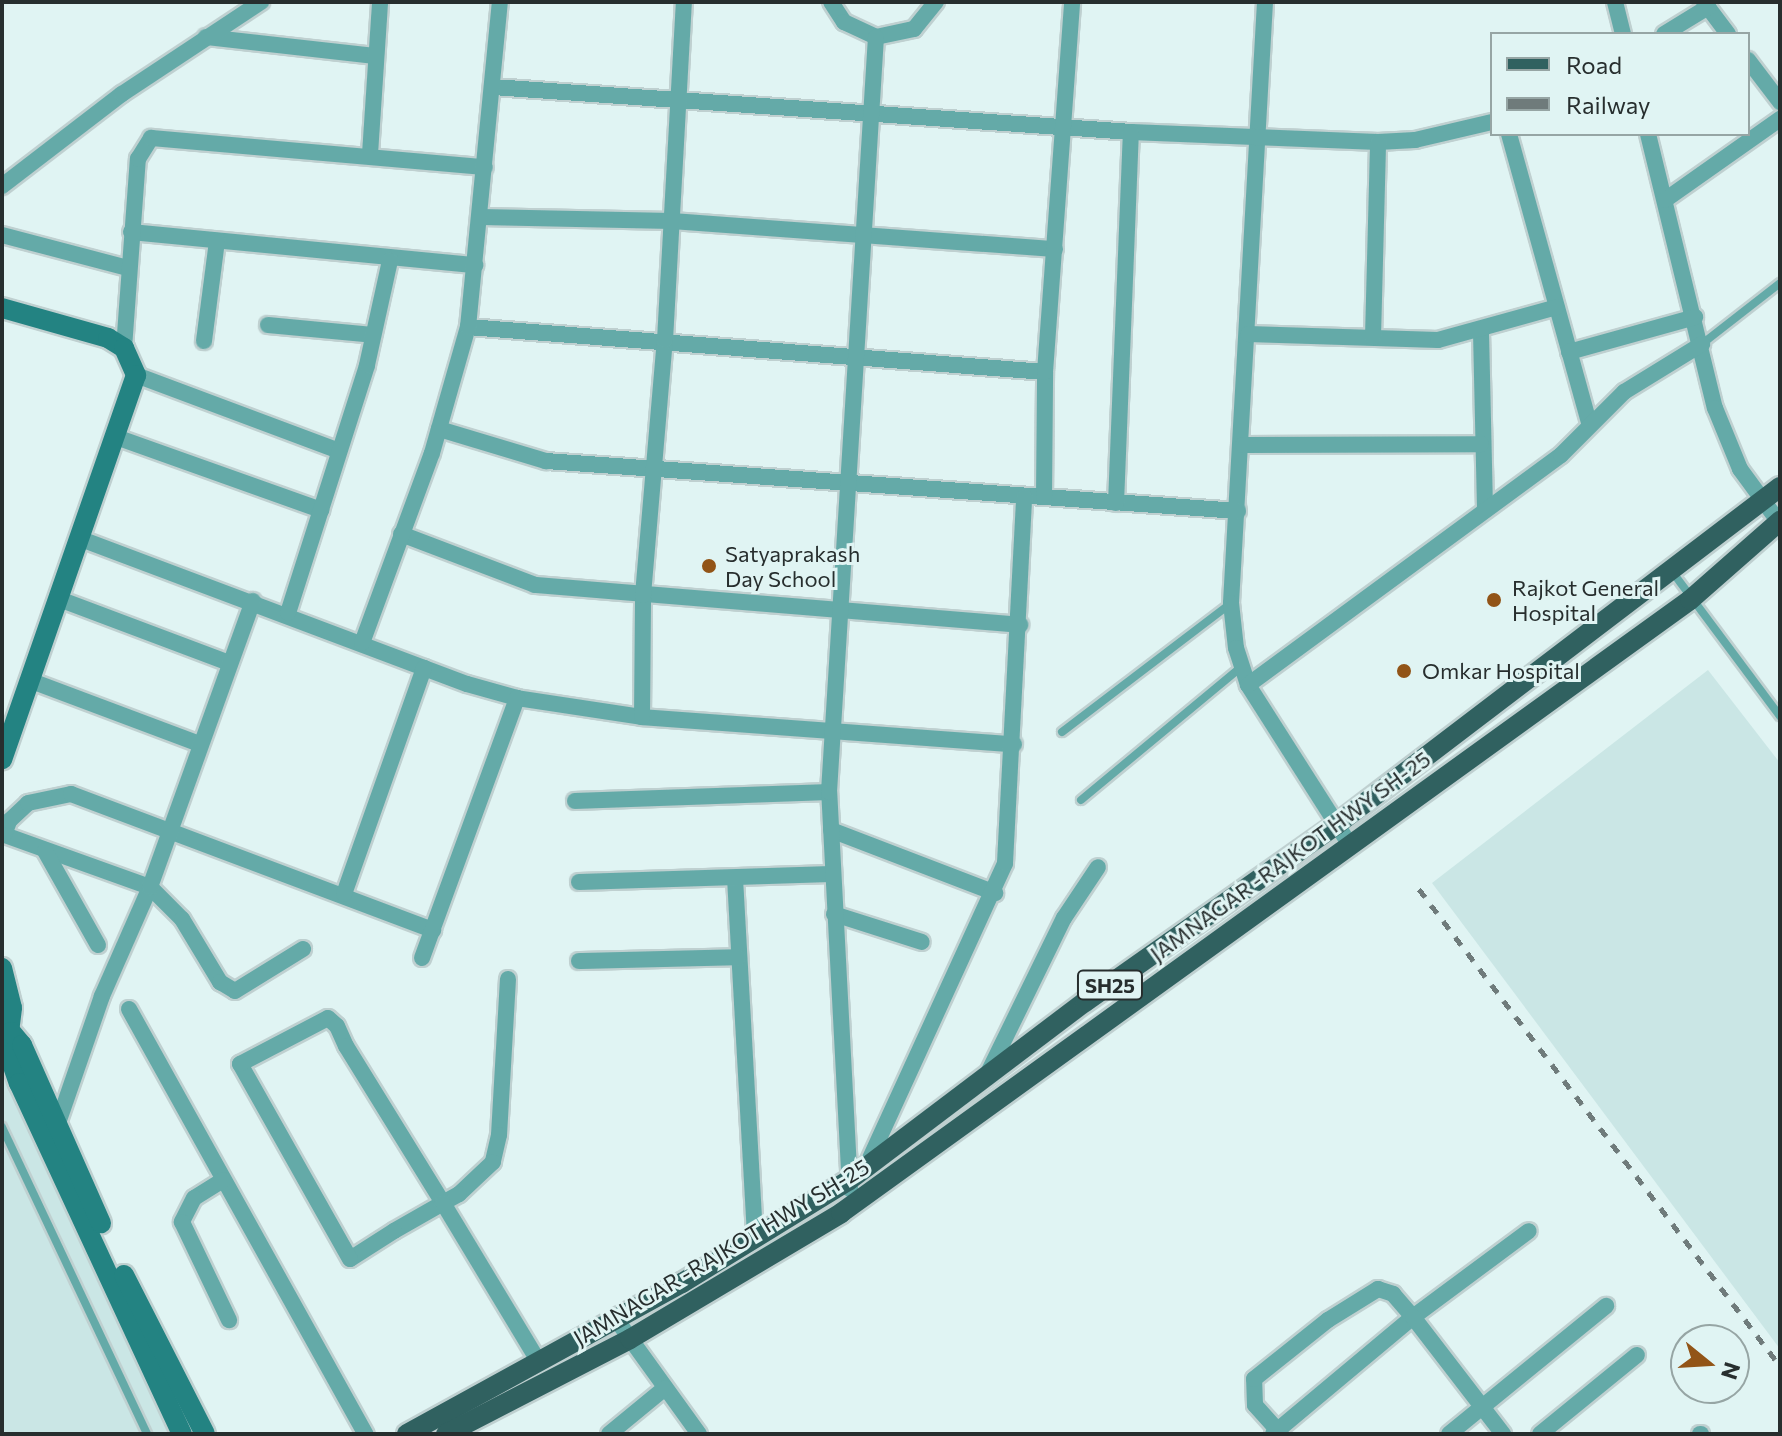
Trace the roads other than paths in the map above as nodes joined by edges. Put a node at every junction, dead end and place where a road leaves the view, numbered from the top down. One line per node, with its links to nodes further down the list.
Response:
1 (261, 2): 14 (street)
2 (380, 2): 16 (street)
3 (500, 2): 18 (street)
4 (684, 2): 19 (street)
5 (831, 2): 15 (street)
6 (936, 2): 15 (street)
7 (1072, 2): 24 (street)
8 (1265, 2): 28 (street)
9 (1615, 2): 11 (street)
10 (1706, 5): 12 (street); 13 (street)
11 (1622, 32)
12 (1667, 32)
13 (1726, 32)
14 (206, 37): 16 (street); 32 (street)
15 (876, 37): 21 (street)
16 (376, 56): 30 (street)
17 (1750, 63): 20 (street)
18 (493, 87): 19 (street); 31 (street)
19 (680, 97): 21 (street); 35 (street)
20 (1780, 102)
21 (868, 115): 24 (street); 38 (street)
22 (1780, 119): 33 (street)
23 (1490, 122): 29 (street)
24 (1064, 127): 25 (street); 40 (street)
25 (1131, 132): 28 (street); 73 (street)
26 (1510, 136): 45 (street)
27 (1649, 136): 33 (street)
28 (1257, 137): 29 (street); 51 (street)
29 (1378, 142): 53 (street)
30 (370, 154): 31 (street); 36 (street)
31 (485, 167): 34 (street)
32 (2, 186)
33 (1665, 200): 47 (street)
34 (481, 217): 35 (street); 42 (street)
35 (672, 221): 38 (street); 54 (street)
36 (131, 232): 39 (street); 43 (street)
37 (2, 235): 43 (street)
38 (863, 235): 40 (street); 59 (street)
39 (217, 241): 41 (street); 55 (street)
40 (1055, 249): 60 (street)
41 (390, 260): 42 (street); 52 (street)
42 (475, 265): 49 (street)
43 (128, 268): 57 (street)
44 (1780, 283): 56 (lane)
45 (1557, 307): 50 (street); 58 (street)
46 (2, 308): 57 (main road)
47 (1695, 317): 56 (street); 58 (street)
48 (268, 325): 52 (street)
49 (468, 327): 54 (street); 63 (street)
50 (1481, 332): 53 (street); 65 (street)
51 (1248, 334): 53 (street); 66 (street)
52 (373, 335): 67 (street)
53 (1373, 337)
54 (665, 340): 59 (street); 68 (street)
55 (204, 341)
56 (1702, 344): 62 (street); 70 (street)
57 (124, 348): 61 (main road)
58 (1569, 352): 62 (street)
59 (859, 353): 60 (street); 69 (street)
60 (1045, 372): 72 (street)
61 (136, 375): 64 (main road); 67 (street)
62 (1589, 422): 75 (street)
63 (439, 429): 68 (street); 78 (street)
64 (116, 437): 74 (street); 79 (main road)
65 (1481, 444): 66 (street); 75 (street)
66 (1243, 445): 76 (street)
67 (339, 451): 74 (street)
68 (653, 469): 69 (street); 81 (street)
69 (845, 484): 71 (street); 86 (street)
70 (1772, 493): 77 (street); 80 (main road, SH25)
71 (1024, 497): 72 (street); 88 (street)
72 (1044, 497): 73 (street)
73 (1116, 503): 76 (street)
74 (321, 510): 87 (street)
75 (1485, 510): 94 (street)
76 (1238, 511): 85 (street)
77 (1780, 521): 83 (main road, JAMNAGAR -RAJKOT HWY SH-25 / SH25)
78 (401, 534): 81 (street); 89 (street)
79 (81, 539): 82 (main road); 84 (street)
80 (1670, 569): 83 (lane); 106 (main road, SH25)
81 (643, 595): 86 (street); 97 (street)
82 (59, 599): 90 (street); 93 (main road)
83 (1690, 600): 96 (lane); 110 (main road, JAMNAGAR -RAJKOT HWY SH-25 / SH25)
84 (253, 601): 87 (street); 90 (street)
85 (1231, 603): 91 (street); 99 (lane)
86 (840, 610): 88 (street); 98 (street)
87 (288, 613): 89 (street)
88 (1020, 625): 101 (street)
89 (362, 643): 92 (street)
90 (227, 662): 100 (street)
91 (1242, 666): 94 (street); 104 (lane)
92 (424, 668): 95 (street); 118 (street)
93 (29, 680): 100 (street); 102 (main road)
94 (1248, 685): 106 (street)
95 (517, 698): 97 (street); 120 (street)
96 (1780, 716)
97 (642, 717): 98 (street)
98 (831, 731): 101 (street); 103 (street)
99 (1062, 732)
100 (199, 744): 107 (street)
101 (1014, 744): 117 (street)
102 (2, 759)
103 (829, 792): 105 (street); 108 (street)
104 (1081, 800)
105 (575, 801)
106 (1336, 825): 110 (street); 131 (main road, SH25)
107 (170, 828): 109 (street); 116 (street); 118 (street)
108 (831, 830): 113 (street); 117 (street)
109 (3, 834): 111 (street)
110 (1348, 842): 138 (main road, JAMNAGAR -RAJKOT HWY SH-25 / SH25)
111 (45, 851): 116 (street); 122 (street)
112 (1098, 867): 131 (street)
113 (831, 874): 114 (street); 119 (street)
114 (735, 878): 115 (street); 124 (street)
115 (579, 882)
116 (150, 887): 123 (street); 132 (street)
117 (995, 893): 134 (street)
118 (344, 894): 120 (street)
119 (834, 914): 121 (street); 136 (street)
120 (433, 930): 125 (street)
121 (922, 942)
122 (98, 945)
123 (303, 949)
124 (738, 957): 126 (street); 140 (street)
125 (422, 958)
126 (579, 961)
127 (2, 968): 130 (main road)
128 (508, 979): 137 (street)
129 (129, 1009): 135 (street)
130 (11, 1032): 132 (main road); 152 (main road)
131 (986, 1077): 134 (main road, SH25)
132 (58, 1123): 153 (main road)
133 (2, 1127): 151 (lane)
134 (866, 1167): 136 (main road, SH25)
135 (223, 1180): 144 (street); 154 (street)
136 (848, 1181): 138 (street); 140 (main road, SH25)
137 (443, 1203): 137 (street); 147 (street)
138 (855, 1203): 145 (main road, JAMNAGAR -RAJKOT HWY SH-25 / SH25)
139 (1529, 1231): 142 (street)
140 (755, 1238): 143 (main road, SH25)
141 (1606, 1306): 149 (street)
142 (1413, 1317): 149 (street); 150 (street); 150 (street)
143 (616, 1319): 145 (street); 147 (main road, SH25)
144 (229, 1320)
145 (630, 1339): 148 (street); 156 (main road, JAMNAGAR -RAJKOT HWY SH-25 / SH25)
146 (1637, 1355): 161 (street)
147 (539, 1362): 155 (main road, SH25)
148 (665, 1388): 157 (street); 158 (street)
149 (1483, 1407): 159 (street); 160 (street)
150 (1277, 1433)
151 (147, 1434)
152 (182, 1434)
153 (205, 1434)
154 (366, 1434)
155 (407, 1434)
156 (446, 1434)
157 (609, 1434)
158 (699, 1434)
159 (1449, 1434)
160 (1503, 1434)
161 (1540, 1434)

